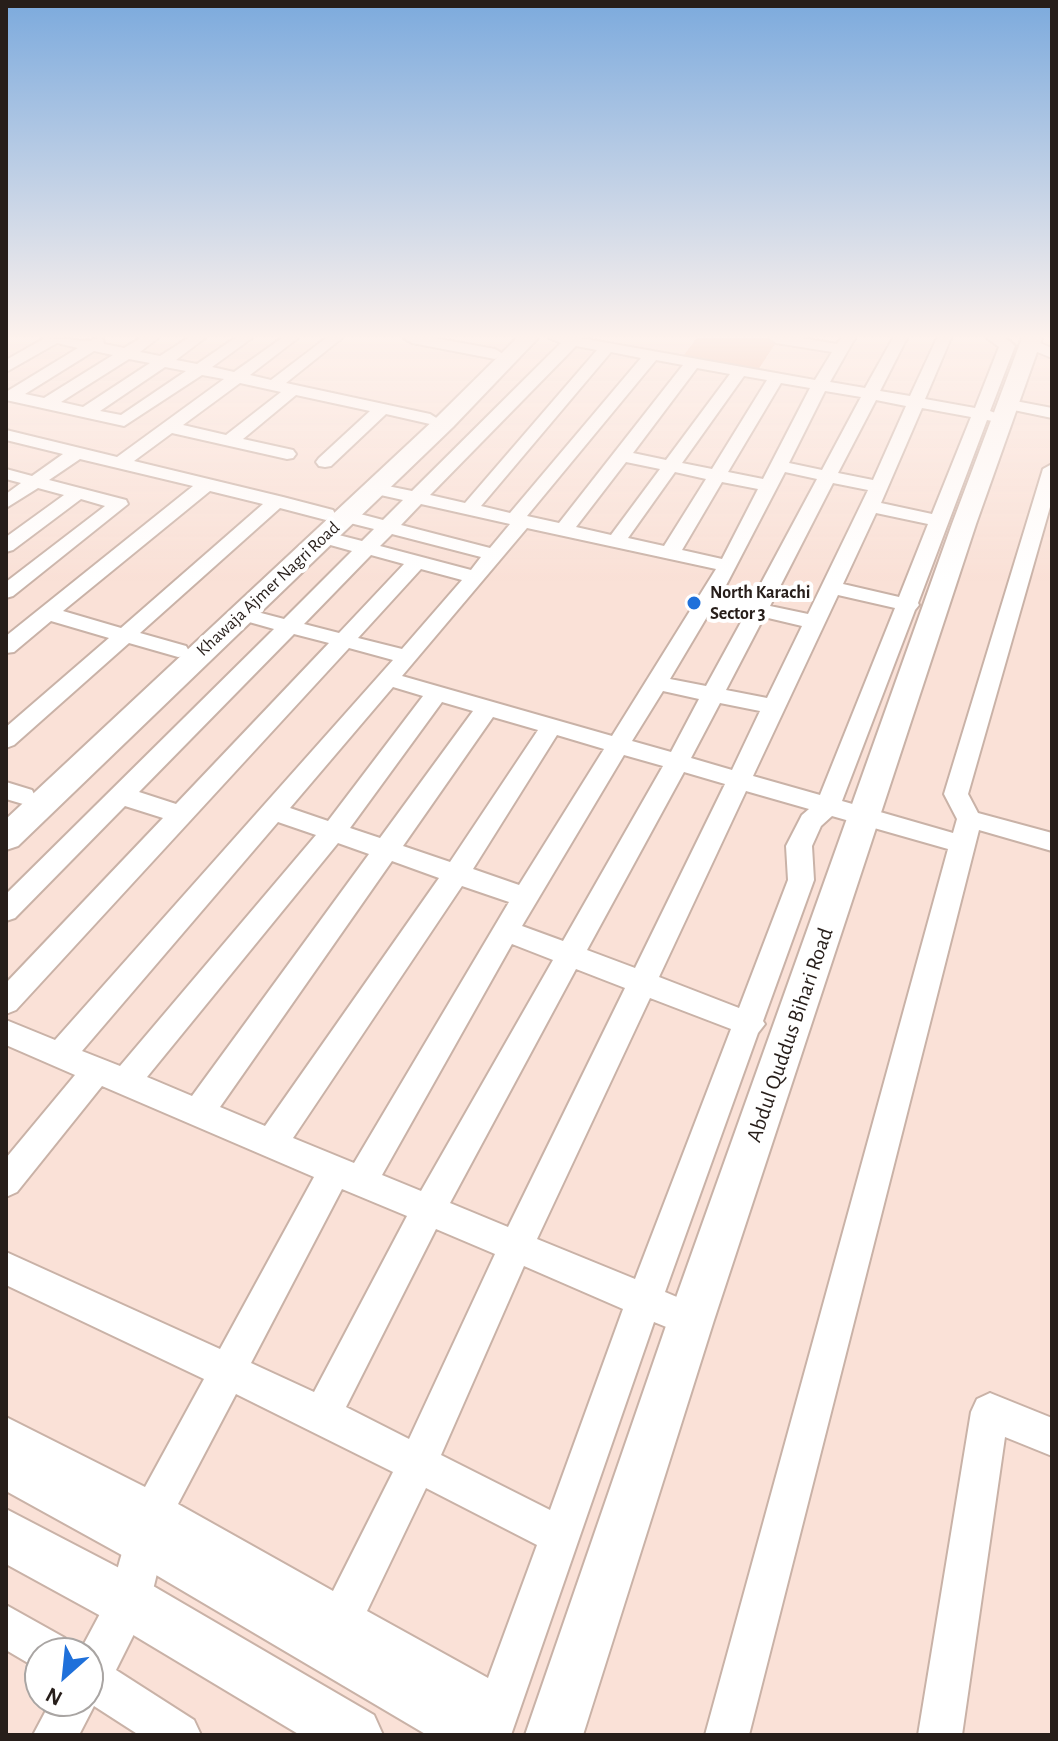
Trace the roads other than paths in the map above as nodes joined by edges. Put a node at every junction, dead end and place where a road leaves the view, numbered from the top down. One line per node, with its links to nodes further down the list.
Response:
1 (181, 419): 17 (street)
2 (256, 419): 19 (street)
3 (371, 419): 23 (street)
4 (430, 419): 29 (main road, Khawaja Ajmer Nagri Road)
5 (441, 419): 29 (main road, Khawaja Ajmer Nagri Road)
6 (562, 419): 21 (street)
7 (562, 419): 21 (street)
8 (586, 419): 21 (street)
9 (600, 419): 21 (street)
10 (705, 419): 25 (street)
11 (751, 419): 30 (street)
12 (803, 419): 26 (street)
13 (858, 419): 31 (street)
14 (910, 419): 37 (street)
15 (996, 419): 42 (street)
16 (997, 419): 86 (main road, Abdul Quddus Bihari Road)
17 (170, 427): 19 (street); 24 (street)
18 (6, 435): 20 (street)
19 (229, 441): 22 (street)
20 (78, 452): 24 (street); 32 (street)
21 (552, 453): 25 (street); 36 (street); 40 (street); 41 (street); 45 (street)
22 (287, 454)
23 (325, 462)
24 (120, 463): 33 (street)
25 (671, 466): 30 (street); 46 (street)
26 (780, 466): 31 (street); 34 (street)
27 (1052, 469): 88 (street)
28 (6, 474): 32 (street)
29 (381, 475): 36 (street); 43 (main road, Khawaja Ajmer Nagri Road)
30 (717, 475): 34 (street); 49 (street)
31 (829, 477): 37 (street); 60 (street)
32 (35, 482): 35 (street); 39 (street)
33 (207, 484): 38 (street); 57 (street)
34 (769, 486): 52 (street)
35 (78, 493): 47 (street); 54 (street)
36 (416, 497): 40 (street); 44 (street)
37 (873, 497): 42 (street); 56 (street)
38 (277, 501): 43 (street); 65 (street)
39 (6, 502)
40 (469, 509): 41 (street)
41 (519, 520): 45 (street); 50 (street)
42 (939, 521): 59 (street)
43 (331, 522): 44 (street); 48 (street); 55 (main road, Khawaja Ajmer Nagri Road)
44 (387, 527): 48 (street); 50 (street)
45 (564, 530): 46 (street)
46 (616, 541): 49 (street)
47 (6, 546)
48 (366, 548): 51 (street); 64 (street)
49 (670, 553): 52 (street)
50 (495, 555): 53 (street)
51 (417, 562): 53 (street); 66 (street)
52 (728, 566): 58 (street)
53 (475, 577): 69 (street)
54 (11, 583): 57 (street)
55 (262, 583): 62 (main road, Khawaja Ajmer Nagri Road); 68 (main road, Khawaja Ajmer Nagri Road)
56 (830, 587): 59 (street); 63 (street)
57 (69, 596): 61 (street)
58 (709, 598): 60 (street); 71 (street)
59 (909, 605): 83 (street)
60 (758, 608): 63 (street); 73 (street)
61 (48, 613): 65 (street); 67 (street)
62 (242, 614): 64 (street); 89 (main road, Khawaja Ajmer Nagri Road)
63 (814, 622): 75 (street)
64 (289, 626): 66 (street); 81 (street)
65 (125, 635): 68 (street); 77 (street)
66 (344, 640): 69 (street); 85 (street)
67 (6, 647)
68 (178, 651): 82 (main road, Khawaja Ajmer Nagri Road)
69 (407, 657): 70 (street)
70 (388, 679): 72 (street); 84 (street)
71 (657, 683): 73 (street); 78 (street)
72 (437, 693): 74 (street); 87 (street)
73 (713, 694): 75 (street); 79 (street)
74 (488, 707): 76 (street); 91 (street)
75 (774, 707): 80 (street)
76 (551, 727): 78 (street); 92 (street)
77 (6, 740)
78 (620, 745): 79 (street); 93 (street)
79 (678, 761): 80 (street); 96 (street)
80 (740, 779): 83 (street); 97 (street)
81 (122, 796): 85 (street); 94 (street)
82 (12, 799)
83 (829, 804): 86 (street); 99 (street)
84 (272, 811): 87 (street); 101 (street)
85 (183, 815): 98 (street)
86 (866, 815): 88 (street); 111 (main road, Abdul Quddus Bihari Road)
87 (333, 832): 91 (street); 102 (street)
88 (965, 832): 90 (street); 133 (street)
89 (6, 838)
90 (1052, 842)
91 (387, 850): 92 (street); 103 (street)
92 (456, 874): 93 (street); 104 (street)
93 (525, 897): 95 (street)
94 (6, 911)
95 (506, 931): 96 (street); 105 (street)
96 (571, 954): 97 (street); 107 (street)
97 (644, 982): 99 (street); 108 (street)
98 (6, 1002)
99 (750, 1024): 110 (street)
100 (11, 1042): 101 (street)
101 (60, 1055): 102 (street)
102 (111, 1076): 103 (street); 106 (street)
103 (198, 1113): 104 (street)
104 (271, 1144): 105 (street)
105 (348, 1176): 107 (street); 112 (street)
106 (6, 1182)
107 (428, 1210): 108 (street); 113 (street)
108 (516, 1247): 110 (street); 116 (street)
109 (6, 1268): 112 (street)
110 (644, 1300): 111 (street); 120 (street)
111 (691, 1320): 132 (main road, Abdul Quddus Bihari Road)
112 (227, 1370): 113 (street); 118 (street)
113 (322, 1415): 116 (street)
114 (6, 1436): 118 (street)
115 (1052, 1437): 134 (street)
116 (418, 1463): 120 (street); 123 (street)
117 (6, 1464): 118 (main road)
118 (150, 1526): 121 (street); 123 (main road)
119 (6, 1535): 121 (main road)
120 (560, 1536): 128 (street)
121 (129, 1602): 125 (street); 131 (main road)
122 (6, 1626): 124 (street)
123 (335, 1632): 128 (main road)
124 (24, 1637)
125 (104, 1649)
126 (104, 1694): 130 (street)
127 (66, 1717): 129 (street)
128 (490, 1726)
129 (55, 1735)
130 (179, 1735)
131 (354, 1735)
132 (554, 1735)
133 (727, 1735)
134 (940, 1735)

